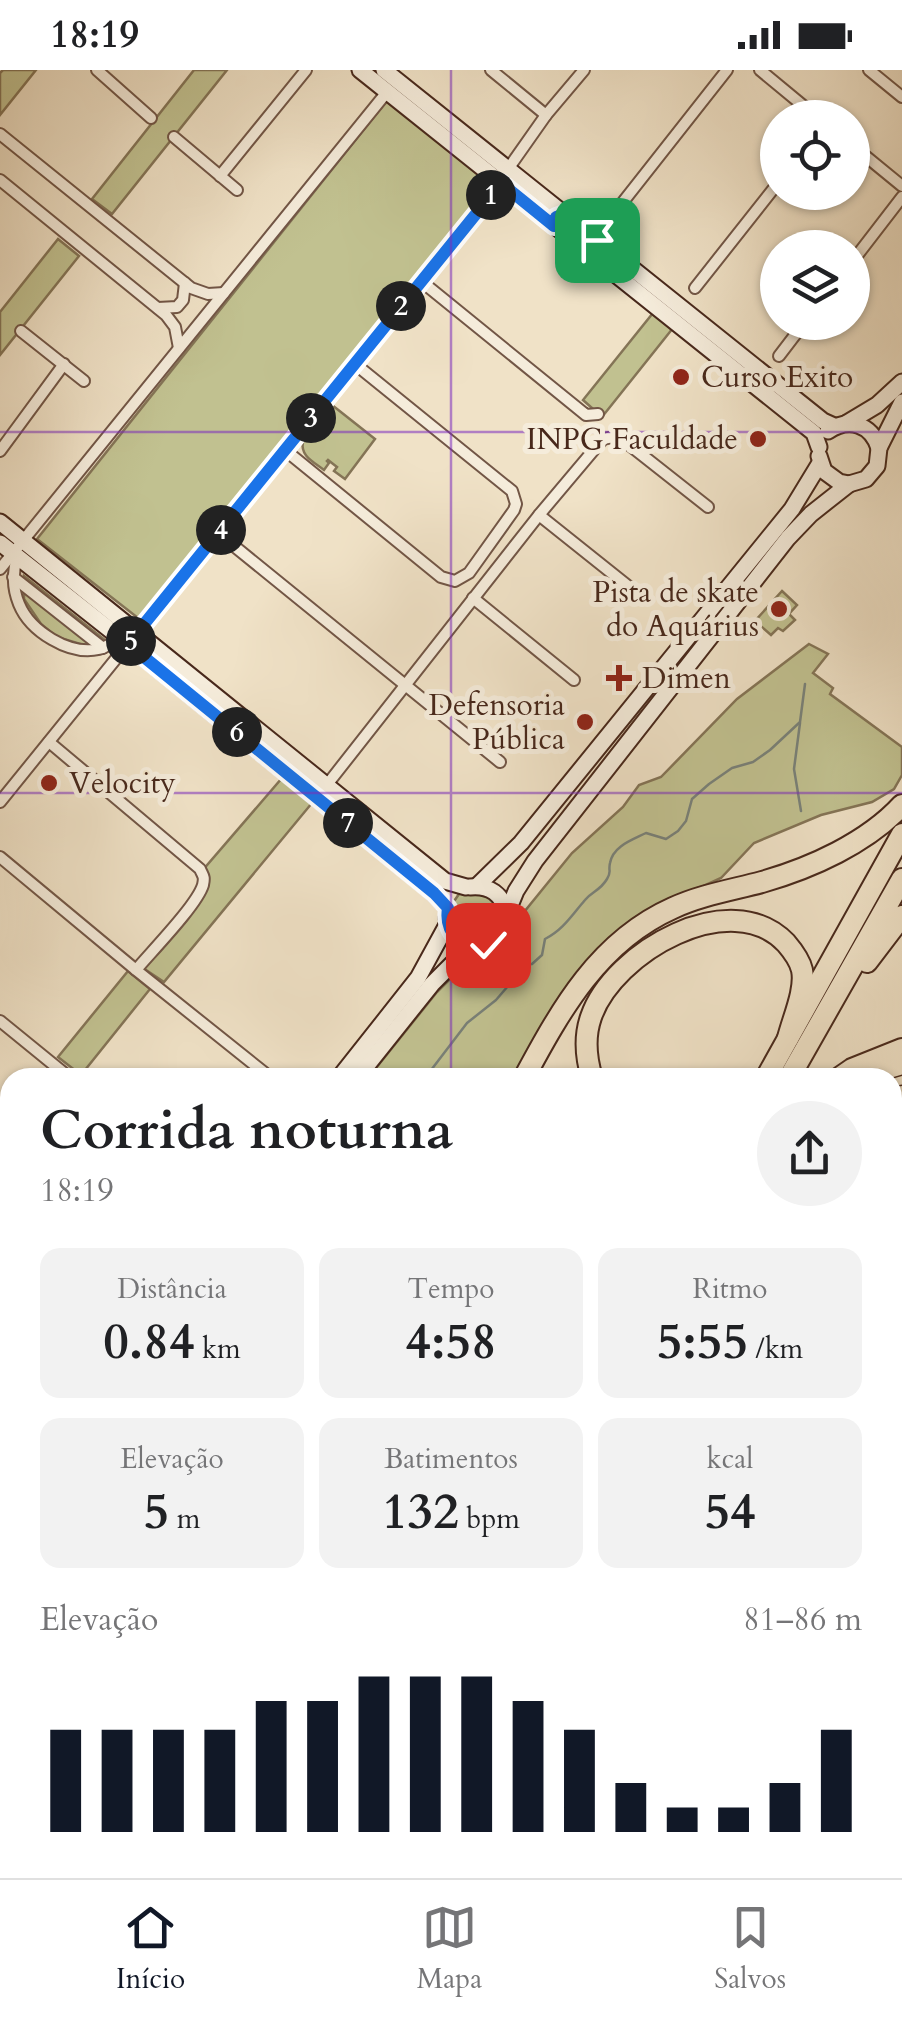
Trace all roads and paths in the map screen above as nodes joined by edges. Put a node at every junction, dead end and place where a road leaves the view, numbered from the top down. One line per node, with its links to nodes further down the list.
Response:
1 (306, 70): 17 (street)
2 (360, 70): 9 (street)
3 (491, 70): 12 (street)
4 (584, 70): 12 (street)
5 (728, 70): 25 (street)
6 (760, 70): 11 (street)
7 (868, 70): 10 (street)
8 (102, 72): 13 (street)
9 (391, 77): 18 (street); 30 (street)
10 (902, 97)
11 (796, 100)
12 (546, 115): 18 (street)
13 (151, 118)
14 (0, 134): 28 (street)
15 (174, 136): 17 (street)
16 (870, 160): 20 (street)
17 (220, 176): 21 (street)
18 (504, 176): 24 (street); 27 (street)
19 (0, 180): 31 (street)
20 (902, 186)
21 (237, 190)
22 (900, 200): 26 (street)
23 (760, 206): 29 (street)
24 (559, 220): 42 (street); 46 (street)
25 (608, 221)
26 (870, 239)
27 (421, 281): 37 (street); 41 (street)
28 (185, 284): 30 (street); 31 (street)
29 (694, 288)
30 (224, 293): 34 (street)
31 (157, 308): 34 (street)
32 (21, 331): 36 (street)
33 (791, 340): 35 (street)
34 (180, 348): 53 (street)
35 (779, 356)
36 (64, 364): 38 (street); 45 (street)
37 (355, 364): 44 (street); 44 (street)
38 (84, 381)
39 (902, 382): 42 (street)
40 (902, 402): 43 (street)
41 (598, 414)
42 (841, 425): 43 (street); 46 (street)
43 (879, 448): 47 (street)
44 (286, 450): 58 (street)
45 (0, 451)
46 (819, 454): 47 (street); 71 (street)
47 (848, 484): 72 (street)
48 (708, 508): 49 (street)
49 (539, 515): 56 (street); 57 (street)
50 (0, 522): 53 (street)
51 (0, 543): 53 (street)
52 (234, 546): 61 (street)
53 (18, 550): 54 (street); 55 (street); 58 (street)
54 (0, 569)
55 (13, 577): 59 (street); 59 (street)
56 (474, 598): 60 (street); 61 (street)
57 (643, 598)
58 (129, 638): 59 (street); 62 (street); 64 (street)
59 (103, 648)
60 (574, 680)
61 (405, 683): 63 (street); 65 (street)
62 (49, 742): 66 (street); 76 (street)
63 (500, 762)
64 (294, 770): 65 (street); 73 (street)
65 (326, 786): 71 (street)
66 (0, 802)
67 (902, 805): 84 (highway)
68 (902, 834): 78 (highway)
69 (0, 857): 76 (street)
70 (902, 880): 78 (highway)
71 (471, 887): 72 (street); 73 (street)
72 (507, 913): 75 (street)
73 (448, 916): 75 (street); 82 (street)
74 (902, 916): 78 (highway)
75 (479, 947): 83 (street)
76 (136, 970): 81 (street)
77 (0, 1021): 80 (street)
78 (798, 1041): 85 (highway); 86 (highway)
79 (902, 1049): 87 (highway)
80 (58, 1068)
81 (259, 1068)
82 (347, 1068)
83 (365, 1068)
84 (530, 1068)
85 (590, 1068)
86 (780, 1068)
87 (854, 1068)

